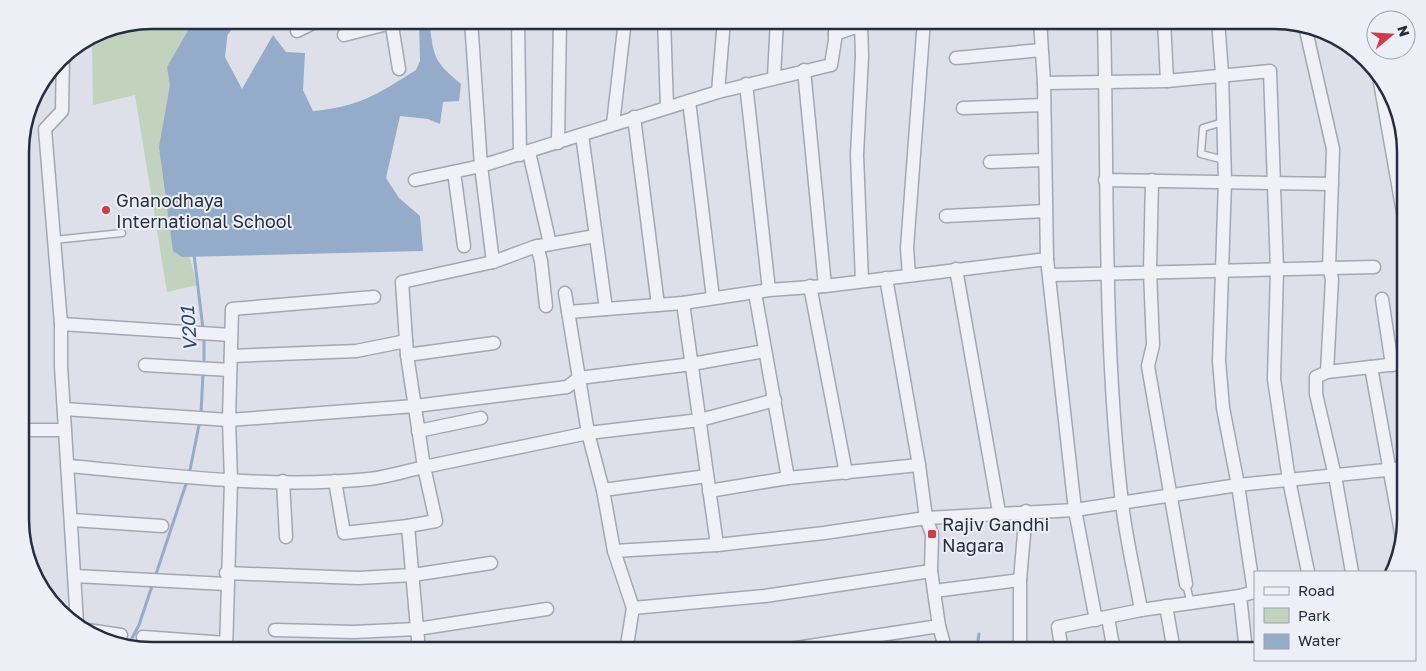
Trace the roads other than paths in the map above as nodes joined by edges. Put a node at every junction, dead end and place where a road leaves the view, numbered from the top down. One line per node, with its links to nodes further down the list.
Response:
1 (301, 29): 19 (street)
2 (366, 29): 22 (street)
3 (392, 29): 26 (street)
4 (473, 29): 49 (street)
5 (518, 29): 45 (street)
6 (560, 29): 44 (street)
7 (624, 29): 42 (street)
8 (664, 29): 38 (street)
9 (723, 29): 35 (street)
10 (777, 29): 29 (street)
11 (835, 29): 21 (street)
12 (847, 29): 21 (street)
13 (864, 29): 78 (street)
14 (923, 29): 75 (street)
15 (1040, 29): 23 (street)
16 (1104, 29): 31 (street)
17 (1164, 29): 30 (street)
18 (1219, 29): 28 (street)
19 (297, 31)
20 (1307, 33): 57 (street)
21 (835, 34): 27 (street)
22 (344, 35)
23 (1041, 50): 24 (street); 32 (street)
24 (956, 58)
25 (63, 67): 62 (street)
26 (398, 69)
27 (804, 70): 29 (street); 80 (street)
28 (1222, 74): 30 (street); 41 (street); 56 (street)
29 (774, 77): 33 (street)
30 (1167, 80): 31 (street)
31 (1106, 82): 32 (street); 53 (street)
32 (1044, 83): 37 (street)
33 (746, 84): 35 (street); 81 (street)
34 (1382, 91): 51 (street)
35 (718, 92): 36 (street)
36 (689, 101): 38 (street); 85 (street)
37 (1044, 104): 39 (street); 46 (street)
38 (667, 107): 40 (street)
39 (963, 108)
40 (634, 117): 42 (street); 88 (street)
41 (1223, 122): 47 (street); 47 (lane)
42 (613, 124): 43 (street)
43 (582, 135): 44 (street); 61 (street)
44 (558, 143): 45 (street)
45 (525, 153): 49 (street); 63 (street)
46 (1044, 160): 48 (street); 58 (street)
47 (1224, 160): 55 (street)
48 (990, 162)
49 (481, 166): 50 (street); 67 (street)
50 (454, 172): 52 (street); 64 (street)
51 (1397, 179)
52 (415, 180)
53 (1105, 180): 54 (street); 74 (street)
54 (1152, 180): 55 (street); 72 (street)
55 (1224, 181): 56 (street); 73 (street)
56 (1275, 183): 57 (street); 71 (street)
57 (1332, 184): 69 (street)
58 (1046, 211): 59 (street); 66 (street)
59 (946, 216)
60 (122, 233): 62 (lane)
61 (595, 236): 63 (street); 90 (street)
62 (54, 240): 92 (street)
63 (550, 244): 65 (street)
64 (464, 246)
65 (537, 246): 67 (street); 89 (street)
66 (1047, 258): 70 (street); 76 (street)
67 (493, 262): 94 (street)
68 (1374, 267): 69 (street)
69 (1329, 268): 71 (street); 105 (street)
70 (956, 269): 75 (street); 138 (street)
71 (1277, 270): 73 (street); 126 (street)
72 (1150, 271): 73 (street); 74 (street); 133 (street)
73 (1221, 272): 130 (street)
74 (1108, 273): 76 (street); 134 (street)
75 (909, 275): 77 (street)
76 (1050, 275): 136 (street)
77 (886, 278): 78 (street); 117 (street)
78 (862, 281): 80 (street)
79 (810, 286): 80 (street); 81 (street); 122 (street)
80 (825, 286)
81 (769, 290): 82 (street)
82 (755, 293): 85 (street); 96 (street)
83 (565, 294): 91 (street)
84 (374, 297): 93 (street)
85 (713, 298): 87 (street)
86 (1382, 299): 102 (street)
87 (683, 303): 88 (street); 100 (street)
88 (658, 305): 90 (street)
89 (546, 306)
90 (606, 309): 91 (street)
91 (568, 312): 106 (street)
92 (61, 324): 93 (street); 109 (street)
93 (231, 335): 98 (street)
94 (406, 341): 97 (street); 98 (street)
95 (494, 342): 97 (street)
96 (765, 351): 100 (street); 107 (street)
97 (407, 355): 108 (street)
98 (231, 356): 104 (street)
99 (145, 364): 104 (street)
100 (692, 364): 106 (street); 112 (street)
101 (1397, 364): 102 (street)
102 (1392, 365): 103 (street)
103 (1371, 367): 105 (street); 121 (street)
104 (230, 370): 111 (street)
105 (1327, 372): 124 (street)
106 (579, 378): 108 (street); 116 (street)
107 (774, 400): 112 (street); 125 (street)
108 (415, 406): 111 (street); 115 (street)
109 (64, 409): 111 (street); 114 (street)
110 (481, 418): 115 (street)
111 (229, 420): 127 (street)
112 (700, 420): 116 (street); 123 (street)
113 (29, 430): 114 (street)
114 (65, 430): 118 (street)
115 (418, 431): 119 (street)
116 (588, 433): 119 (street); 131 (street)
117 (919, 465): 122 (street); 139 (street)
118 (69, 466): 127 (street); 140 (street)
119 (424, 467): 129 (street); 142 (street)
120 (1397, 470): 121 (street)
121 (1391, 471): 124 (street); 135 (street)
122 (846, 473): 125 (street)
123 (707, 476): 131 (street); 132 (street)
124 (1335, 476): 126 (street); 149 (street)
125 (788, 478): 132 (street)
126 (1289, 480): 130 (street); 148 (street)
127 (231, 481): 128 (street); 152 (street)
128 (283, 481): 129 (street); 143 (street)
129 (335, 481): 142 (street)
130 (1238, 485): 133 (street); 156 (street)
131 (603, 490): 145 (street)
132 (709, 491): 144 (street)
133 (1169, 497): 134 (street); 154 (street)
134 (1122, 503): 136 (street); 162 (street)
135 (1397, 508)
136 (1075, 510): 137 (street); 164 (street)
137 (1026, 511): 138 (street); 153 (street)
138 (999, 512): 139 (street)
139 (926, 518): 144 (street); 147 (street)
140 (72, 520): 141 (street); 151 (street)
141 (162, 526)
142 (408, 526): 150 (street)
143 (286, 537)
144 (716, 544): 145 (street)
145 (614, 551): 160 (street)
146 (491, 563): 150 (street)
147 (931, 571): 155 (street); 160 (street)
148 (1308, 571)
149 (1352, 571)
150 (413, 575): 152 (street); 166 (street)
151 (75, 576): 152 (street); 163 (street)
152 (226, 578): 172 (street)
153 (1020, 580): 155 (street); 177 (street)
154 (1186, 584): 158 (lane)
155 (934, 591): 165 (street)
156 (1254, 592): 157 (street)
157 (1240, 596): 158 (street); 181 (street)
158 (1191, 604): 159 (street)
159 (1166, 606): 162 (street); 180 (street)
160 (633, 608): 174 (street)
161 (547, 609): 166 (street)
162 (1141, 610): 164 (street)
163 (78, 617)
164 (1102, 619): 178 (street); 179 (street)
165 (939, 626): 175 (street); 176 (street)
166 (417, 629): 167 (street); 173 (street)
167 (275, 630)
168 (101, 632): 169 (street)
169 (121, 634)
170 (143, 637): 171 (street)
171 (184, 642)
172 (226, 642)
173 (418, 642)
174 (627, 642)
175 (835, 642)
176 (943, 642)
177 (1020, 642)
178 (1060, 642)
179 (1111, 642)
180 (1172, 642)
181 (1245, 642)

